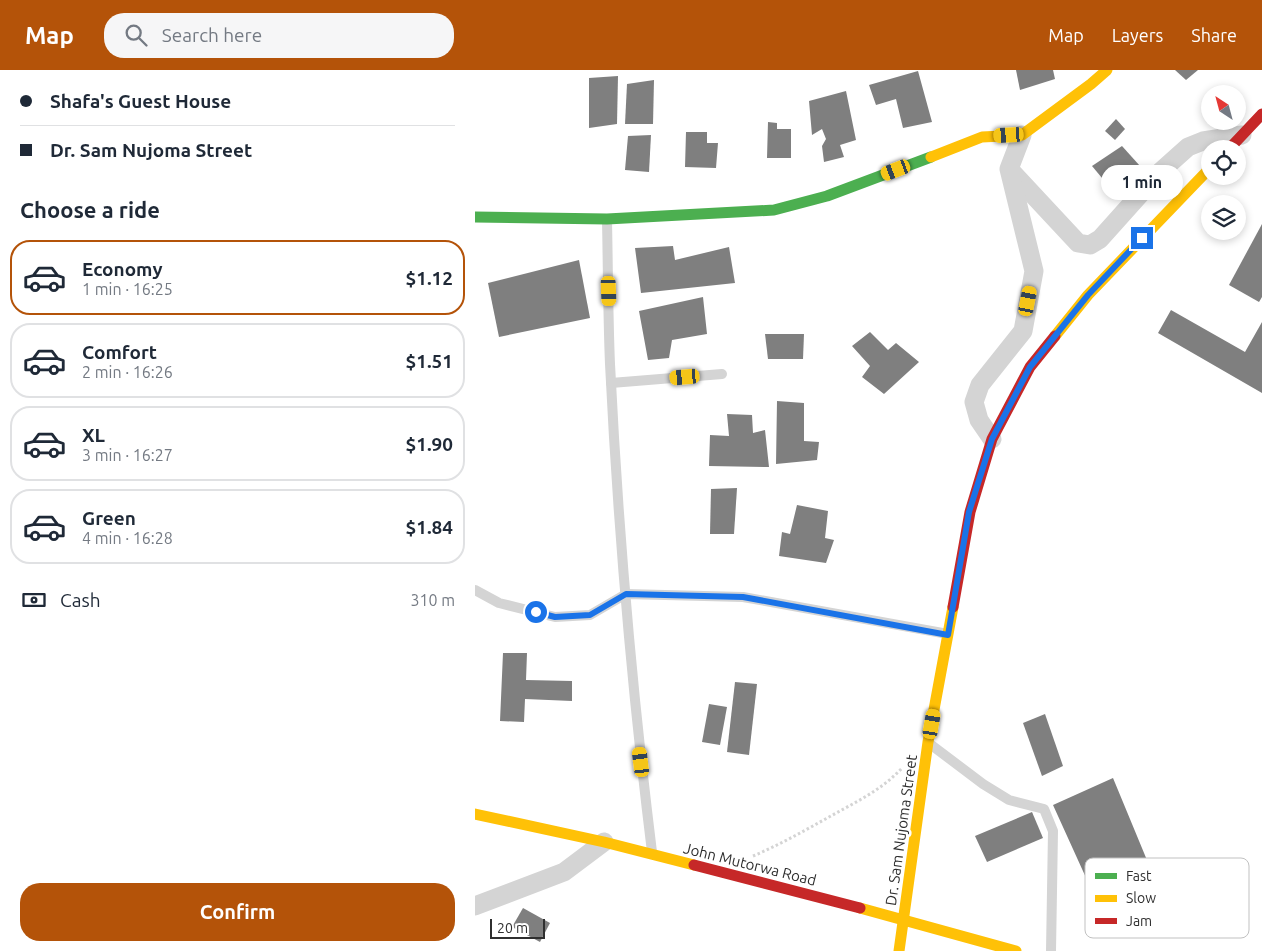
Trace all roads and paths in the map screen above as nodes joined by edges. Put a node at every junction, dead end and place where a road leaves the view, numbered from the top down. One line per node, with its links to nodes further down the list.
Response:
1 (1107, 70): 4 (street)
2 (1262, 115): 3 (street)
3 (1242, 134): 5 (street); 6 (street)
4 (1022, 135): 6 (street); 9 (street)
5 (1237, 140)
6 (1009, 169): 12 (street)
7 (1201, 177): 12 (street, Dr. Sam Nujoma Street)
8 (475, 218): 9 (street)
9 (607, 220): 11 (lane)
10 (721, 374): 11 (lane)
11 (611, 383): 14 (lane)
12 (992, 439): 15 (street, Dr. Sam Nujoma Street)
13 (475, 590): 14 (lane)
14 (626, 594): 15 (lane); 20 (lane)
15 (948, 635): 16 (street, Dr. Sam Nujoma Street)
16 (928, 742): 23 (street, Dr. Sam Nujoma Street); 26 (lane)
17 (903, 767): 21 (path)
18 (475, 814): 19 (street, John Mutorwa Road)
19 (604, 842): 20 (street, John Mutorwa Road); 22 (street)
20 (652, 855): 23 (street, John Mutorwa Road)
21 (752, 857)
22 (475, 906)
23 (904, 921): 24 (street, Dr. Sam Nujoma Street); 25 (street, John Mutorwa Road)
24 (899, 951)
25 (1016, 951)
26 (1051, 951)

